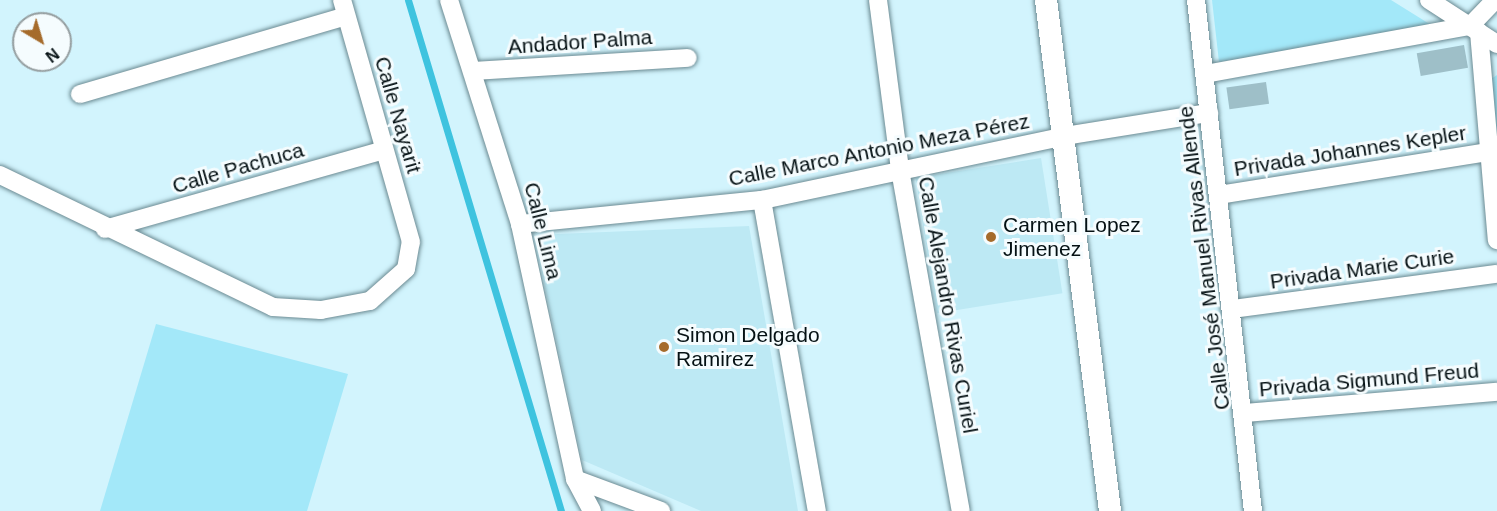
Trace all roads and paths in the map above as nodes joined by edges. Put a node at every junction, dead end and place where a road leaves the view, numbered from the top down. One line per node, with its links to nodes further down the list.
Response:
1 (449, 0): 11 (street, Calle Lima)
2 (878, 0): 18 (street, Calle Alejandro Rivas Curiel)
3 (1046, 0): 15 (street)
4 (1196, 0): 12 (street, Calle José Manuel Rivas Allende)
5 (1429, 0): 8 (street)
6 (1495, 0): 8 (street)
7 (344, 8): 13 (street); 16 (street, Calle Nayarit)
8 (1475, 29): 9 (street); 12 (street); 17 (street)
9 (1497, 44)
10 (688, 57): 11 (street, Andador Palma)
11 (474, 71): 22 (street, Calle Lima)
12 (1205, 74): 14 (street, Calle José Manuel Rivas Allende)
13 (80, 94)
14 (1209, 113): 15 (street, Calle Marco Antonio Meza Pérez); 20 (street, Calle José Manuel Rivas Allende)
15 (1065, 136): 18 (street, Calle Marco Antonio Meza Pérez); 34 (street)
16 (384, 150): 23 (street, Calle Pachuca); 23 (street, Calle Nayarit)
17 (1488, 152): 20 (street, Privada Johannes Kepler); 24 (street)
18 (900, 170): 21 (street, Calle Marco Antonio Meza Pérez); 33 (street, Calle Alejandro Rivas Curiel)
19 (0, 175): 23 (street)
20 (1219, 195): 26 (street, Calle José Manuel Rivas Allende)
21 (762, 200): 22 (street, Calle Marco Antonio Meza Pérez); 32 (street)
22 (520, 224): 29 (street, Calle Lima)
23 (105, 230)
24 (1497, 240)
25 (1497, 274): 26 (street, Privada Marie Curie)
26 (1233, 309): 28 (street, Calle José Manuel Rivas Allende)
27 (1497, 392): 28 (street, Privada Sigmund Freud)
28 (1245, 413): 35 (street, Calle José Manuel Rivas Allende)
29 (575, 479): 30 (street, Calle Lima); 31 (street)
30 (592, 511)
31 (661, 511)
32 (817, 511)
33 (961, 511)
34 (1110, 511)
35 (1252, 511)

